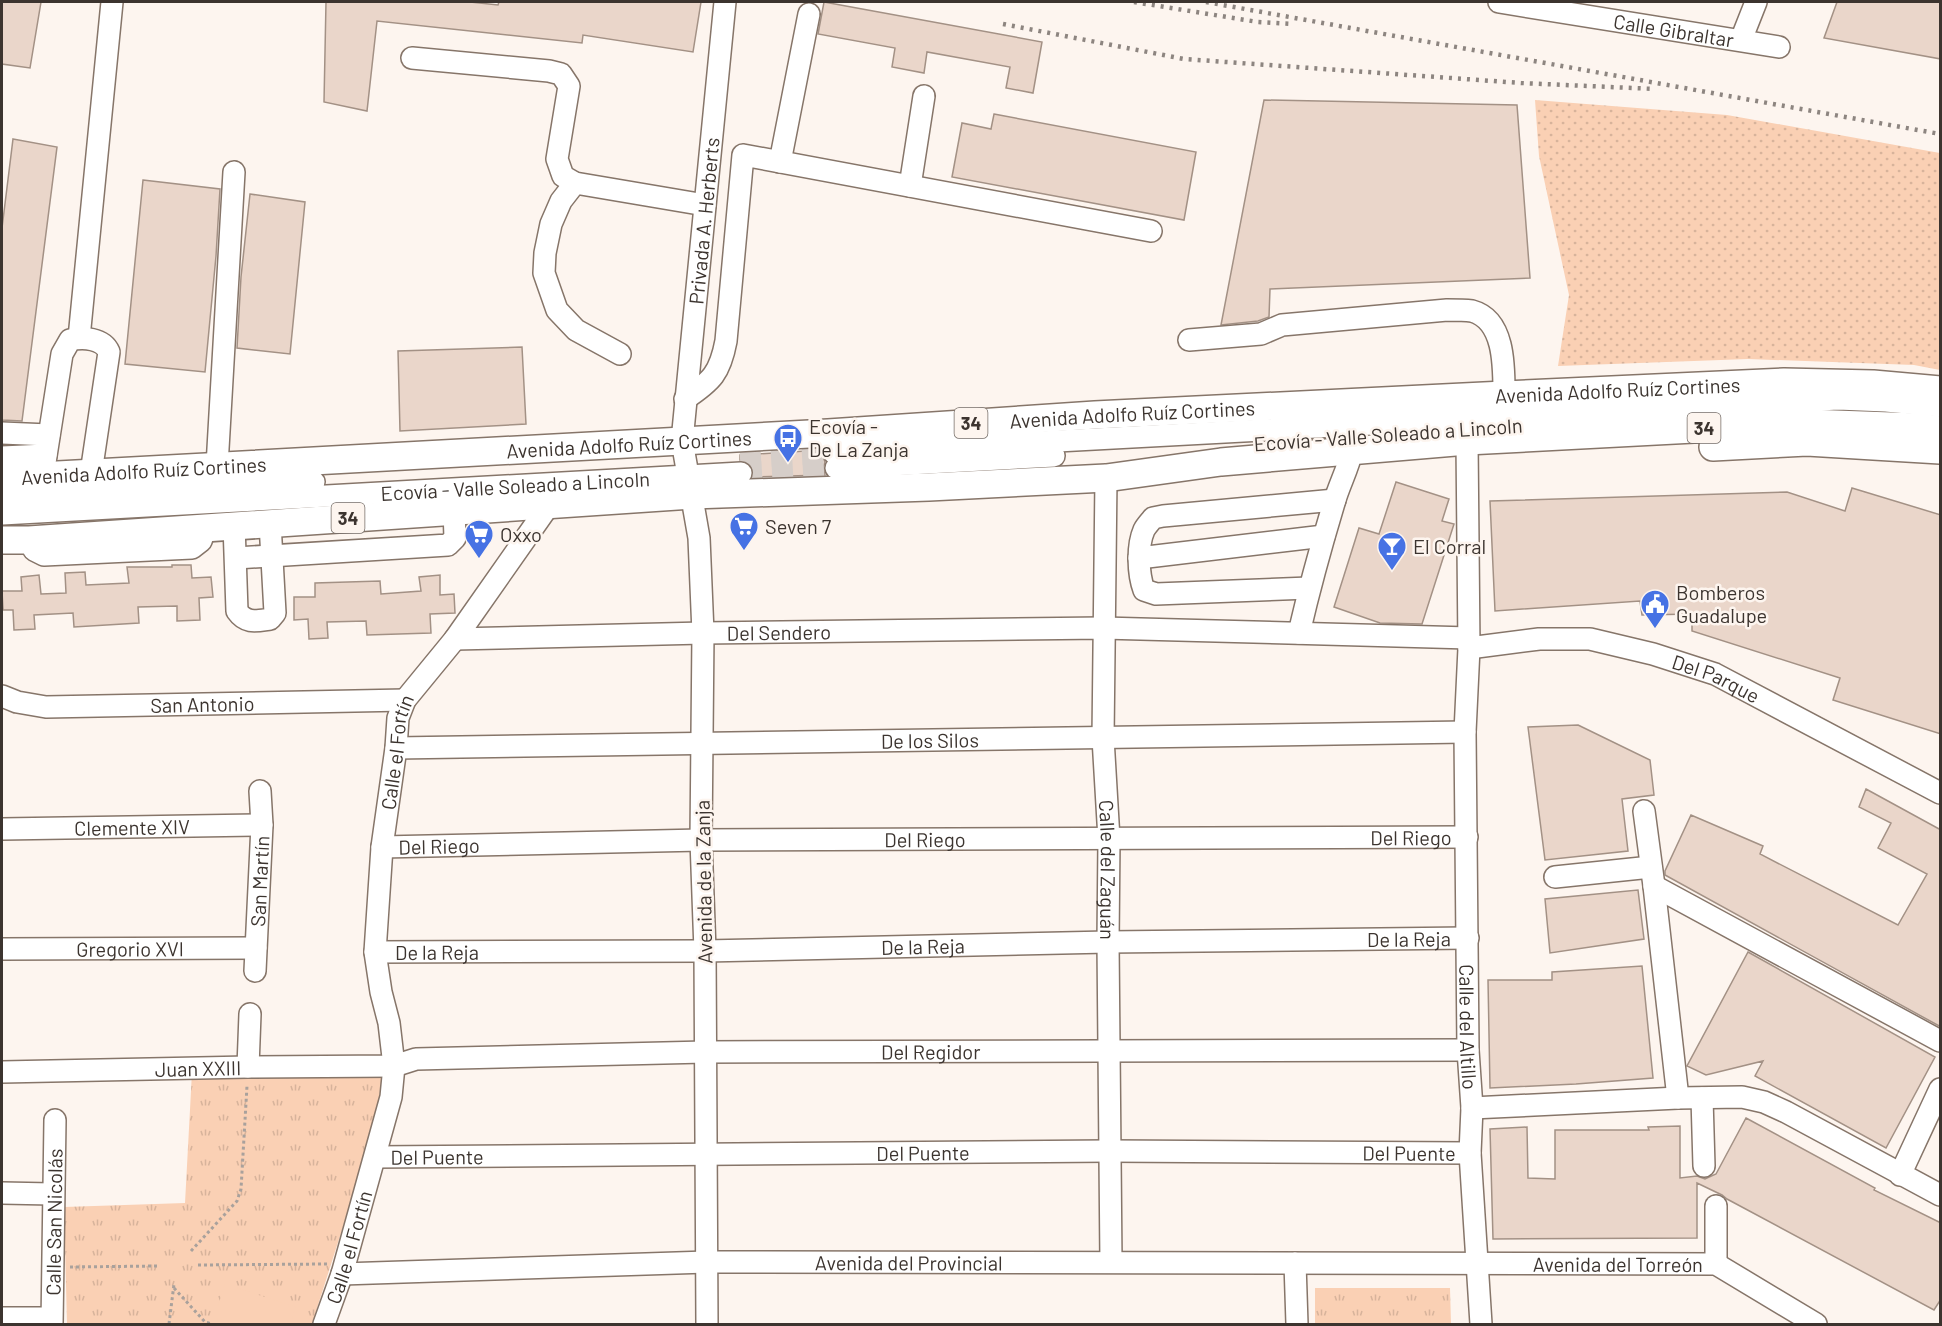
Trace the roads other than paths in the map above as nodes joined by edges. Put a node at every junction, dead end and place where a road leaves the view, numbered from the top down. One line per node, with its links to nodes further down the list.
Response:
1 (112, 2): 18 (street)
2 (725, 2): 10 (street, Privada A. Herberts)
3 (1499, 2): 6 (street, Calle Gibraltar)
4 (1756, 2): 6 (street)
5 (809, 15): 12 (street)
6 (1741, 40): 7 (street, Calle Gibraltar)
7 (1779, 46)
8 (412, 58): 14 (street)
9 (924, 96): 15 (street)
10 (711, 149): 11 (street); 16 (street, Privada A. Herberts)
11 (742, 155): 12 (street); 23 (street)
12 (780, 162): 15 (street)
13 (234, 172): 33 (street)
14 (575, 183): 16 (street); 20 (street)
15 (910, 186): 17 (street)
16 (705, 205): 23 (street, Privada A. Herberts)
17 (1150, 231)
18 (79, 338): 31 (street); 36 (street)
19 (1190, 340): 22 (street)
20 (620, 354)
21 (1941, 390): 22 (main road, Avenida Adolfo Ruíz Cortines / 34)
22 (1504, 394): 35 (main road, Avenida Adolfo Ruíz Cortines / 34)
23 (685, 399): 35 (street, Privada A. Herberts)
24 (1941, 406): 25 (street, Ecovía - Valle Soleado a Lincoln)
25 (1941, 416)
26 (1941, 430): 28 (main road, Avenida Adolfo Ruíz Cortines / 34)
27 (2, 433): 31 (street)
28 (1474, 441): 29 (main road, Avenida Adolfo Ruíz Cortines / 34); 30 (main road, Avenida Adolfo Ruíz Cortines / 34); 55 (street, Calle del Altillo)
29 (1941, 450)
30 (1352, 451): 38 (main road, Avenida Adolfo Ruíz Cortines / 34); 40 (street)
31 (46, 455): 32 (street); 36 (main road, Avenida Adolfo Ruíz Cortines / 34); 37 (main road, Avenida Adolfo Ruíz Cortines / 34)
32 (2, 456)
33 (217, 466): 35 (main road, Avenida Adolfo Ruíz Cortines / 34); 36 (main road, Avenida Adolfo Ruíz Cortines / 34)
34 (740, 466): 35 (street, Ecovía - Valle Soleado a Lincoln)
35 (687, 468): 38 (main road, Avenida Adolfo Ruíz Cortines / 34); 39 (street); 41 (main road, Avenida Adolfo Ruíz Cortines / 34); 45 (street, Ecovía - Valle Soleado a Lincoln); 52 (street, Avenida de la Zanja)
36 (92, 473)
37 (2, 478)
38 (1106, 478): 51 (street, Calle del Zaguán)
39 (2, 499)
40 (1335, 500): 46 (street); 49 (street)
41 (549, 504): 42 (main road, Avenida Adolfo Ruíz Cortines / 34); 54 (street, Calle el Fortín)
42 (454, 510): 43 (main road, Avenida Adolfo Ruíz Cortines / 34); 47 (street)
43 (270, 523): 44 (main road, Avenida Adolfo Ruíz Cortines / 34); 47 (street)
44 (234, 525): 45 (main road, Avenida Adolfo Ruíz Cortines / 34); 48 (street)
45 (7, 536)
46 (1324, 536): 49 (street); 50 (street)
47 (271, 557): 48 (street); 48 (street)
48 (236, 558)
49 (1139, 558): 50 (street)
50 (1309, 588): 53 (street)
51 (1104, 628): 52 (street, Del Sendero); 53 (street, Del Sendero); 59 (street, Calle del Zaguán)
52 (703, 633): 54 (street, Del Sendero); 60 (street, Avenida de la Zanja)
53 (1299, 633): 55 (street, Del Parque)
54 (455, 639): 57 (street, Calle el Fortín)
55 (1469, 643): 58 (street, Calle del Altillo); 63 (street, Del Parque)
56 (2, 696): 57 (street, San Antonio)
57 (405, 700): 61 (street, Calle el Fortín)
58 (1465, 732): 59 (street, De los Silos); 67 (street, Calle del Altillo)
59 (1103, 738): 60 (street, De los Silos); 68 (street, Calle del Zaguán)
60 (702, 743): 61 (street, De los Silos); 69 (street, Avenida de la Zanja)
61 (396, 748): 70 (street, Calle el Fortín)
62 (260, 791): 65 (street, San Martín)
63 (1941, 793)
64 (1644, 811): 71 (street)
65 (262, 825): 66 (street, Clemente XIV); 75 (street, San Martín)
66 (2, 829)
67 (1467, 837): 68 (street, Del Riego); 73 (street, Calle del Altillo)
68 (1109, 839): 69 (street, Del Riego); 74 (street, Calle del Zaguán)
69 (701, 840): 70 (street, Del Riego); 77 (street, Avenida de la Zanja)
70 (382, 847): 78 (street, Calle el Fortín)
71 (1653, 876): 72 (street); 81 (street); 89 (street)
72 (1555, 877)
73 (1468, 938): 74 (street, De la Reja); 83 (street, Calle del Altillo)
74 (1108, 942): 77 (street, De la Reja); 82 (street, Calle del Zaguán)
75 (256, 948): 76 (street, Gregorio XVI); 79 (street, San Martín)
76 (2, 949)
77 (705, 951): 78 (street, De la Reja); 84 (street, Avenida de la Zanja)
78 (375, 952): 85 (street, Calle el Fortín)
79 (255, 971)
80 (250, 1014): 86 (street)
81 (1941, 1041)
82 (1109, 1050): 83 (street, Del Regidor); 84 (street, Del Regidor); 93 (street, Calle del Zaguán)
83 (1468, 1050): 91 (street, Calle del Altillo)
84 (705, 1052): 85 (street, Del Regidor); 95 (street, Avenida de la Zanja)
85 (394, 1066): 86 (street, Juan XXIII); 96 (street, Calle el Fortín)
86 (248, 1067): 87 (street, Juan XXIII)
87 (2, 1072)
88 (1941, 1089): 98 (street)
89 (1678, 1098): 90 (street); 91 (street)
90 (1702, 1098): 97 (street); 98 (street)
91 (1472, 1107): 94 (street, Calle del Altillo)
92 (55, 1120): 100 (street, Calle San Nicolás)
93 (1109, 1151): 94 (street, Del Puente); 95 (street, Del Puente); 104 (street, Calle del Zaguán)
94 (1470, 1153): 105 (street, Calle del Altillo)
95 (706, 1155): 96 (street, Del Puente); 103 (street, Avenida de la Zanja)
96 (375, 1157): 108 (street, Calle el Fortín)
97 (1704, 1166)
98 (1900, 1174): 101 (street)
99 (2, 1193): 100 (street)
100 (52, 1194): 110 (street, Calle San Nicolás)
101 (1941, 1195)
102 (1716, 1206): 107 (street)
103 (707, 1262): 104 (street, Avenida del Provincial); 108 (street, Avenida del Provincial); 112 (street, Avenida de la Zanja)
104 (1111, 1262): 106 (street, Avenida del Provincial)
105 (1477, 1262): 106 (street, Avenida del Provincial); 107 (street, Avenida del Torreón); 114 (street, Calle del Altillo)
106 (1295, 1263): 113 (street)
107 (1716, 1264): 115 (street, Avenida del Torreón)
108 (333, 1266): 111 (street, Calle el Fortín)
109 (2, 1318): 110 (street)
110 (52, 1321)
111 (324, 1324)
112 (707, 1324)
113 (1297, 1324)
114 (1481, 1324)
115 (1816, 1324)

